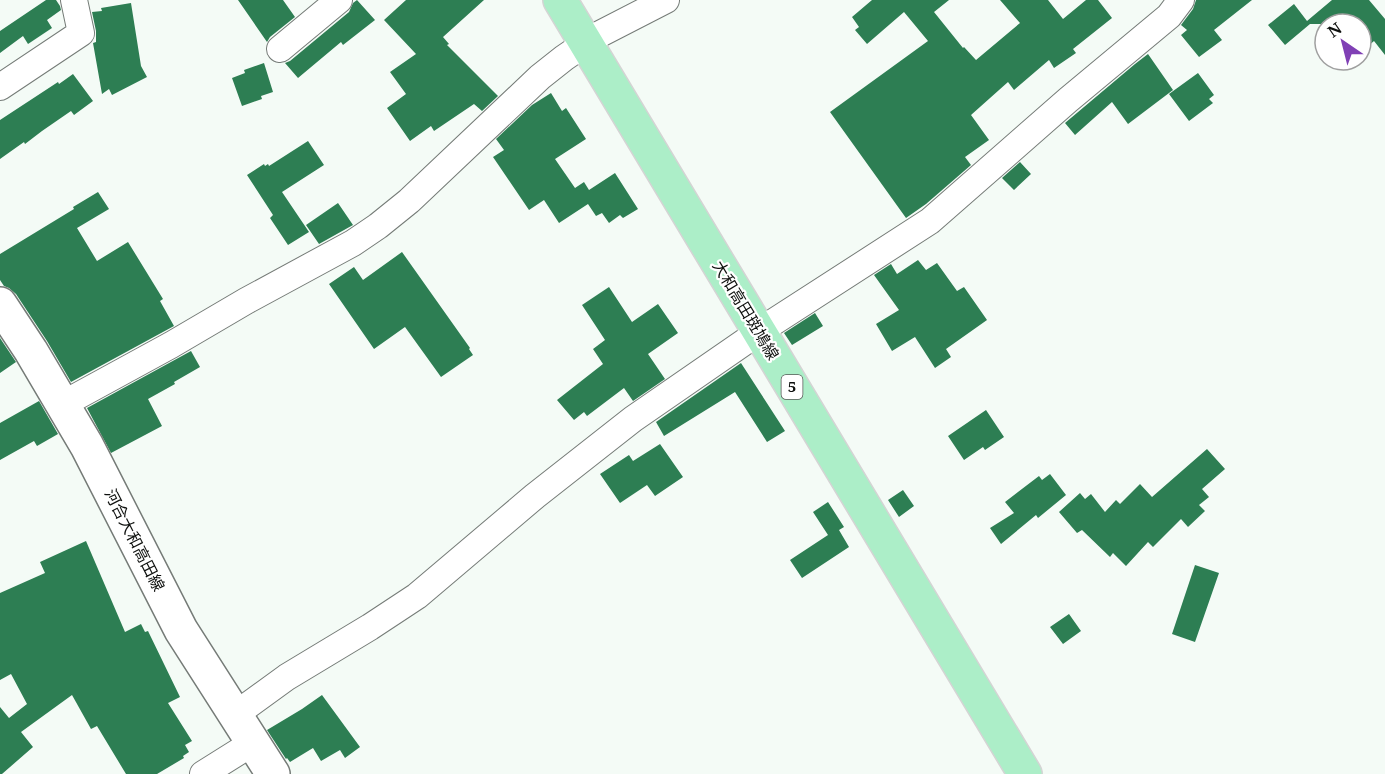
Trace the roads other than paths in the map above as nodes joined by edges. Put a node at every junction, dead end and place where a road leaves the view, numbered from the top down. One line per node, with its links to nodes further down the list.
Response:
1 (74, 0): 9 (street)
2 (339, 0): 6 (street)
3 (560, 0): 7 (main road, 大和高田斑鳩線 / 5)
4 (666, 0): 7 (street)
5 (1180, 0): 11 (street)
6 (314, 8): 8 (street)
7 (585, 42): 11 (main road, 大和高田斑鳩線 / 5); 12 (street)
8 (280, 49)
9 (0, 87)
10 (0, 304): 12 (main road, 河合大和高田線)
11 (759, 332): 13 (street); 17 (main road, 大和高田斑鳩線 / 5)
12 (63, 404): 13 (main road, 河合大和高田線)
13 (236, 714): 14 (main road, 河合大和高田線)
14 (254, 742): 15 (street); 16 (main road, 河合大和高田線)
15 (203, 774)
16 (273, 774)
17 (1025, 774)

